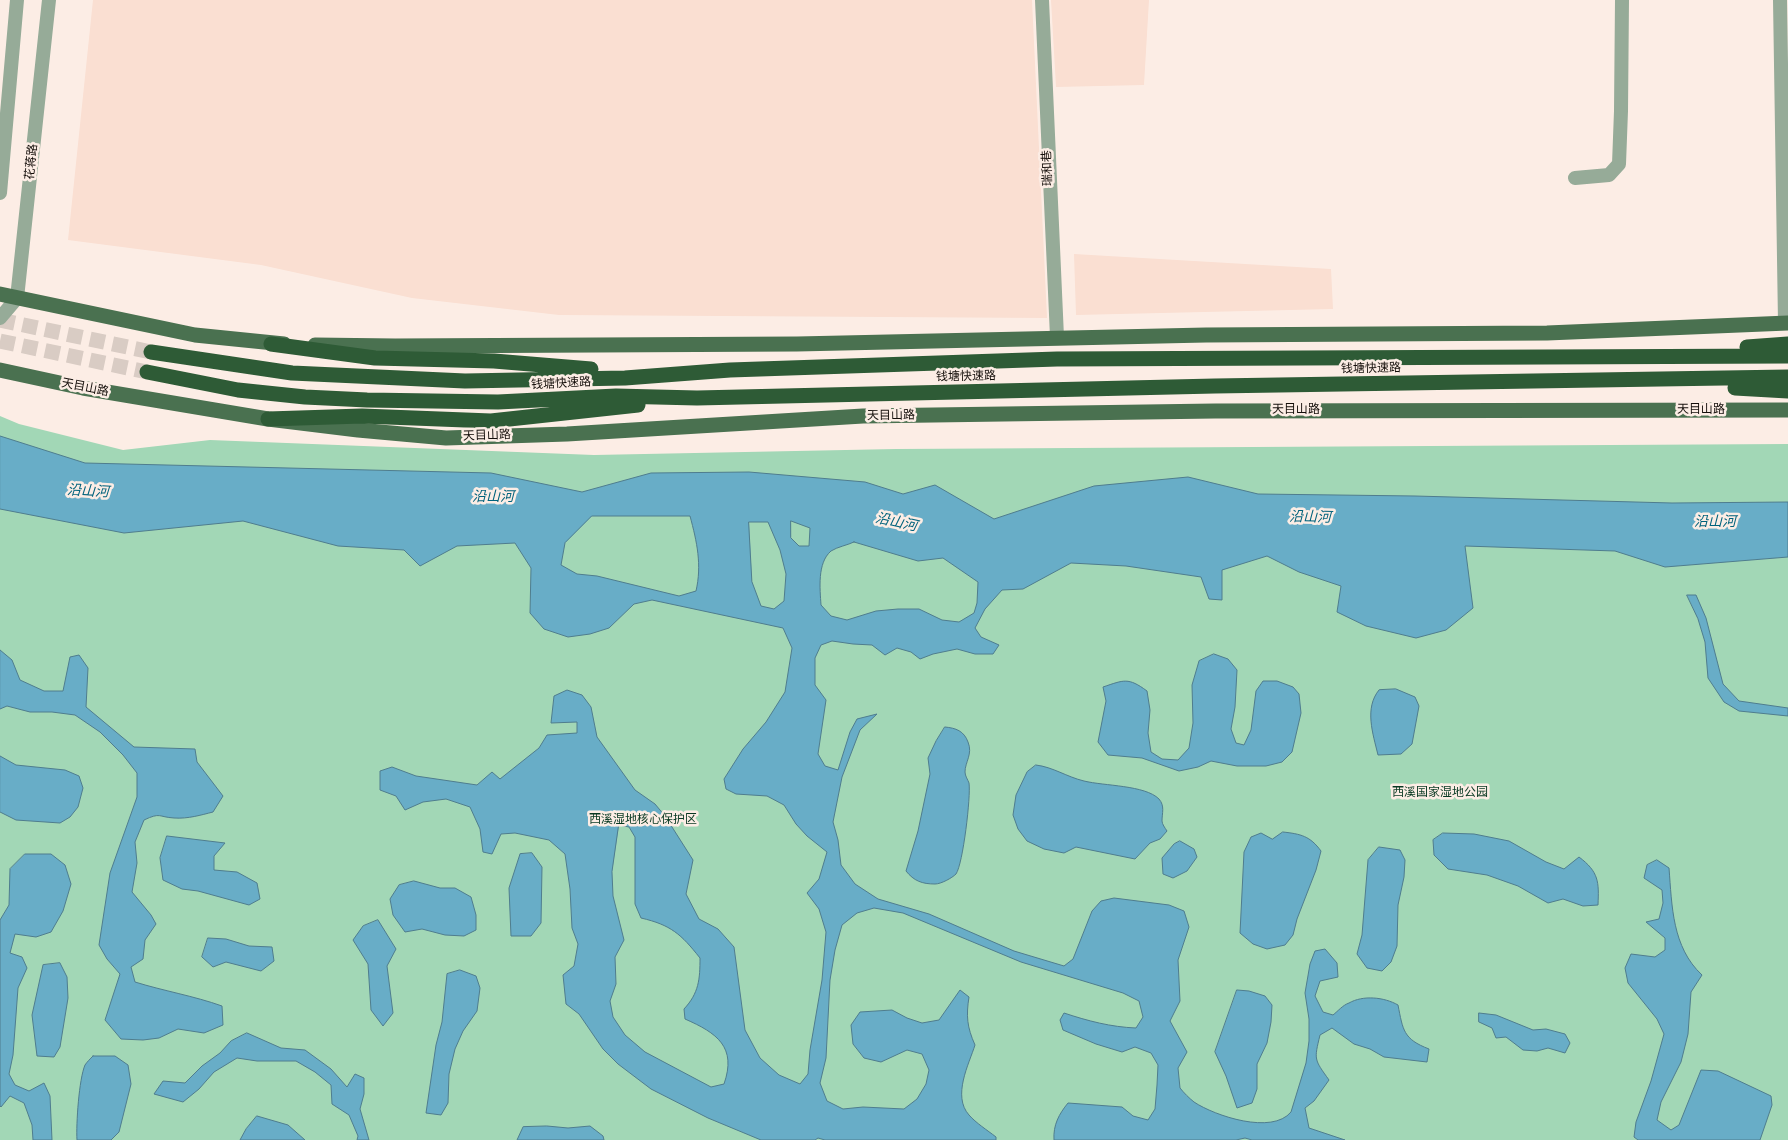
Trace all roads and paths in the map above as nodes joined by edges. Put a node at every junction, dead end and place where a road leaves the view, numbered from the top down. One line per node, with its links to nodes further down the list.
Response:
1 (17, 0): 7 (street)
2 (49, 0): 9 (street, 花蒋路)
3 (1042, 0): 12 (street, 瑞和巷)
4 (1622, 0): 6 (street)
5 (1780, 0): 11 (street)
6 (1576, 178)
7 (0, 193)
8 (0, 294): 9 (main road)
9 (17, 298): 10 (street); 13 (main road)
10 (0, 318)
11 (1786, 323): 12 (main road)
12 (1057, 337): 13 (main road)
13 (270, 344): 19 (highway)
14 (1788, 344): 16 (highway)
15 (151, 352): 19 (highway, 钱塘快速路)
16 (1618, 356): 17 (highway, 钱塘快速路); 19 (highway, 钱塘快速路)
17 (1788, 356)
18 (0, 370): 26 (main road, 天目山路)
19 (730, 370)
20 (147, 372): 24 (highway, 钱塘快速路)
21 (1788, 377): 22 (highway, 钱塘快速路)
22 (1621, 381): 23 (highway); 24 (highway, 钱塘快速路)
23 (1788, 390)
24 (697, 398): 26 (highway)
25 (1788, 410): 26 (main road, 天目山路)
26 (268, 419)

